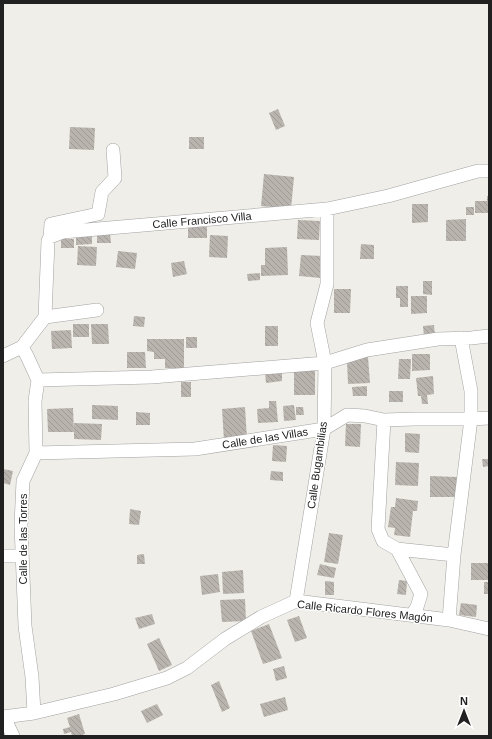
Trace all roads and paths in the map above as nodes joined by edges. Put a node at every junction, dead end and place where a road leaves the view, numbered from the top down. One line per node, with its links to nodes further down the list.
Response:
1 (113, 150): 4 (street)
2 (489, 170): 3 (street, Calle Francisco Villa)
3 (328, 209): 4 (street, Calle Francisco Villa); 11 (street, Calle Bugambilias)
4 (50, 237): 6 (street)
5 (97, 310): 6 (street)
6 (45, 317): 9 (street)
7 (489, 336): 8 (street)
8 (461, 338): 11 (street); 14 (street)
9 (22, 347): 10 (street); 12 (street)
10 (3, 356)
11 (325, 364): 12 (street); 16 (street, Calle Bugambilias)
12 (38, 380): 17 (street, Calle de las Torres)
13 (489, 418): 14 (street, Calle de las Villas)
14 (471, 419): 15 (street, Calle de las Villas); 19 (street)
15 (384, 420): 16 (street, Calle de las Villas); 18 (street)
16 (324, 428): 17 (street, Calle de las Villas); 22 (street, Calle Bugambilias)
17 (36, 453): 21 (street, Calle de las Torres)
18 (397, 550): 19 (street); 23 (street)
19 (454, 555): 24 (street)
20 (3, 556): 21 (street)
21 (22, 556): 26 (street, Calle de las Torres)
22 (296, 601): 23 (street, Calle Ricardo Flores Magón); 26 (street, Calle Ricardo Flores Magón)
23 (412, 615): 24 (street, Calle Ricardo Flores Magón)
24 (448, 620): 25 (street, Calle Ricardo Flores Magón)
25 (489, 629)
26 (34, 713): 27 (street, Calle Ricardo Flores Magón)
27 (4, 717): 28 (street)
28 (12, 736)

